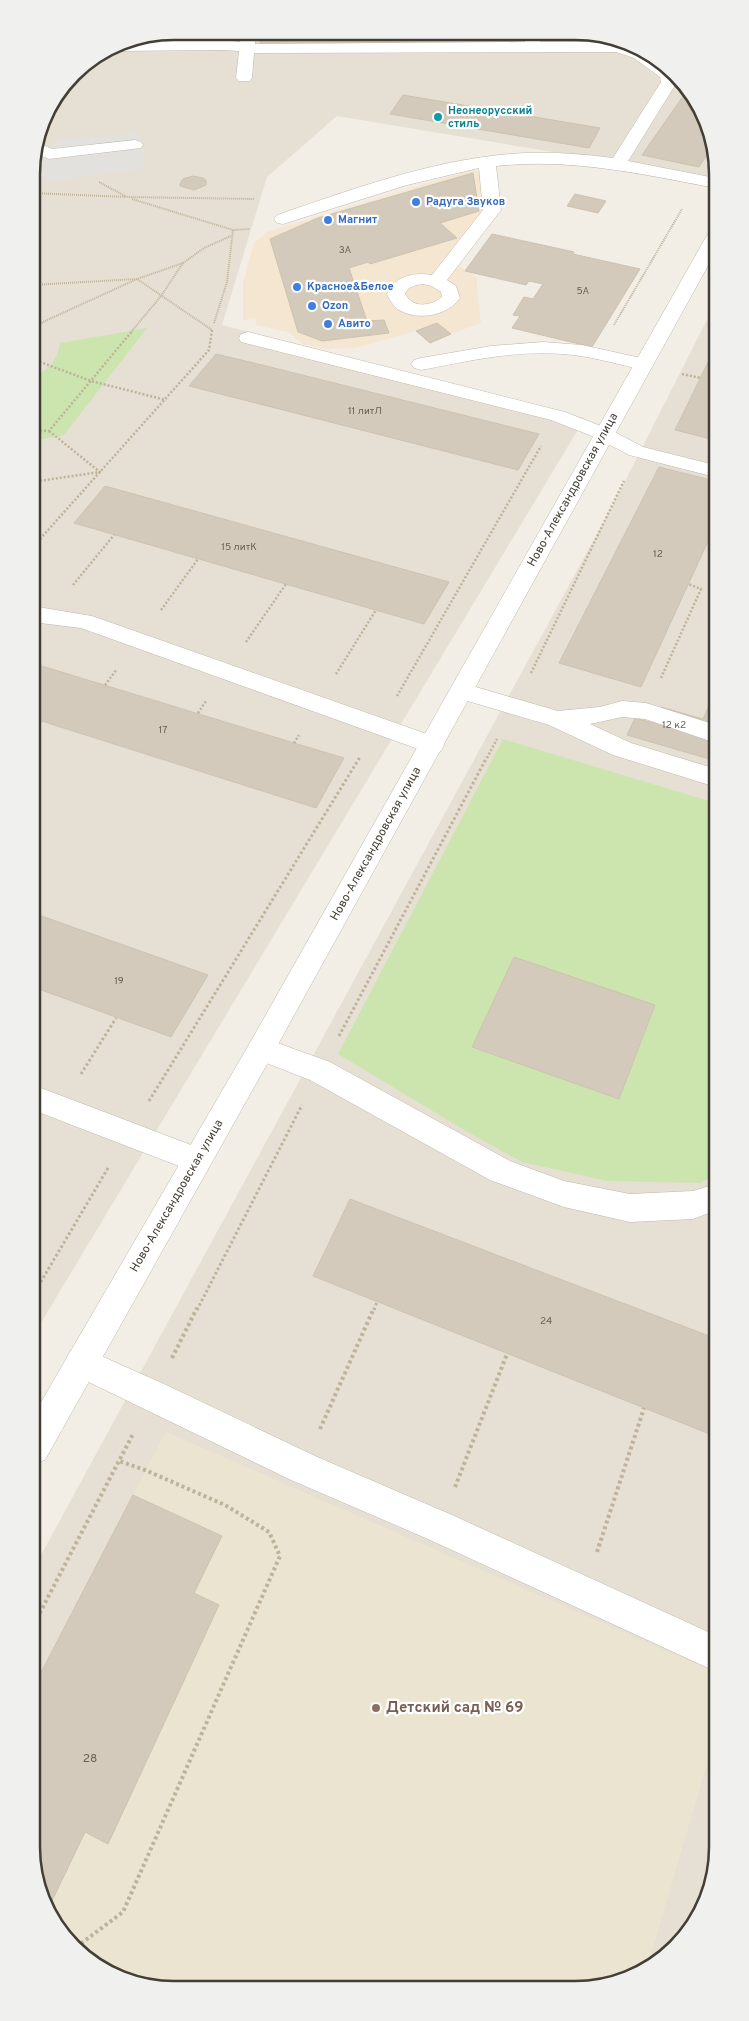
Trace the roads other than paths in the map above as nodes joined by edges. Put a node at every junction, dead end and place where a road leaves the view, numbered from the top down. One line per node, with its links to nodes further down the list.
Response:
1 (247, 40): 4 (street)
2 (532, 40): 4 (street); 5 (street)
3 (136, 46): 4 (street)
4 (247, 47): 7 (street)
5 (616, 47)
6 (667, 77): 11 (street)
7 (244, 78)
8 (135, 145): 9 (street)
9 (43, 151)
10 (487, 162): 11 (street); 13 (street); 15 (street)
11 (618, 164): 12 (street)
12 (709, 182)
13 (283, 219)
14 (709, 248): 18 (street, Ново-Александровская улица)
15 (437, 281)
16 (248, 338): 19 (street)
17 (421, 364): 18 (street)
18 (643, 364): 19 (street, Ново-Александровская улица)
19 (604, 434): 20 (street); 22 (street, Ново-Александровская улица)
20 (709, 469)
21 (40, 615): 25 (street)
22 (462, 691): 23 (street); 25 (street, Ново-Александровская улица)
23 (557, 719): 24 (street); 26 (street)
24 (709, 733)
25 (432, 745): 27 (street, Ново-Александровская улица)
26 (709, 776)
27 (261, 1050): 29 (street, Ново-Александровская улица); 30 (street)
28 (40, 1100): 29 (street)
29 (198, 1160): 31 (street, Ново-Александровская улица)
30 (709, 1199)
31 (81, 1362): 32 (street, Ново-Александровская улица); 33 (street)
32 (40, 1435)
33 (709, 1650)

